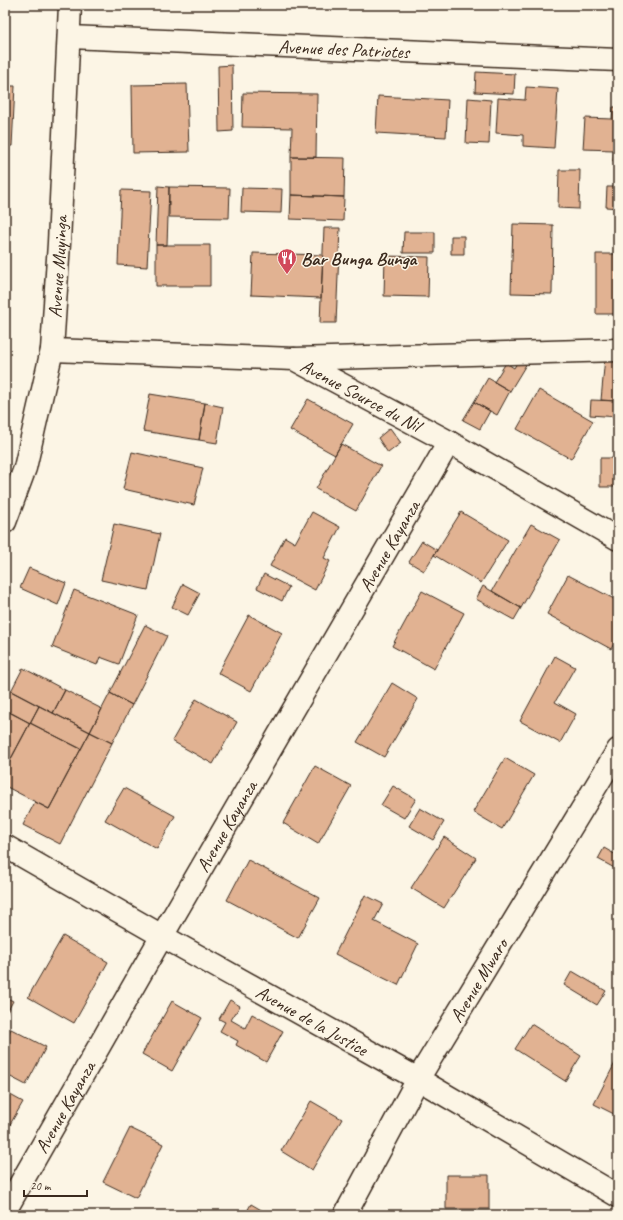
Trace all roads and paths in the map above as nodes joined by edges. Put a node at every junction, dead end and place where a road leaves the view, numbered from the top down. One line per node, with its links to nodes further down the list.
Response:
1 (70, 5): 2 (street, Avenue Muyinga)
2 (69, 37): 3 (street, Avenue des Patriotes); 4 (street, Avenue Muyinga)
3 (618, 60)
4 (52, 350): 6 (street, Avenue Source du Nil); 8 (street, Avenue Muyinga)
5 (618, 350): 6 (street)
6 (294, 359): 7 (street, Avenue Source du Nil)
7 (449, 442): 9 (street, Avenue Source du Nil); 12 (street, Avenue Kayanza)
8 (5, 522)
9 (618, 539)
10 (618, 750): 13 (street, Avenue Mwaro)
11 (5, 846): 12 (street, Avenue de la Justice)
12 (162, 936): 13 (street, Avenue de la Justice); 15 (street, Avenue Kayanza)
13 (418, 1079): 14 (street, Avenue de la Justice); 16 (street, Avenue Mwaro)
14 (618, 1196)
15 (5, 1211)
16 (345, 1215)

